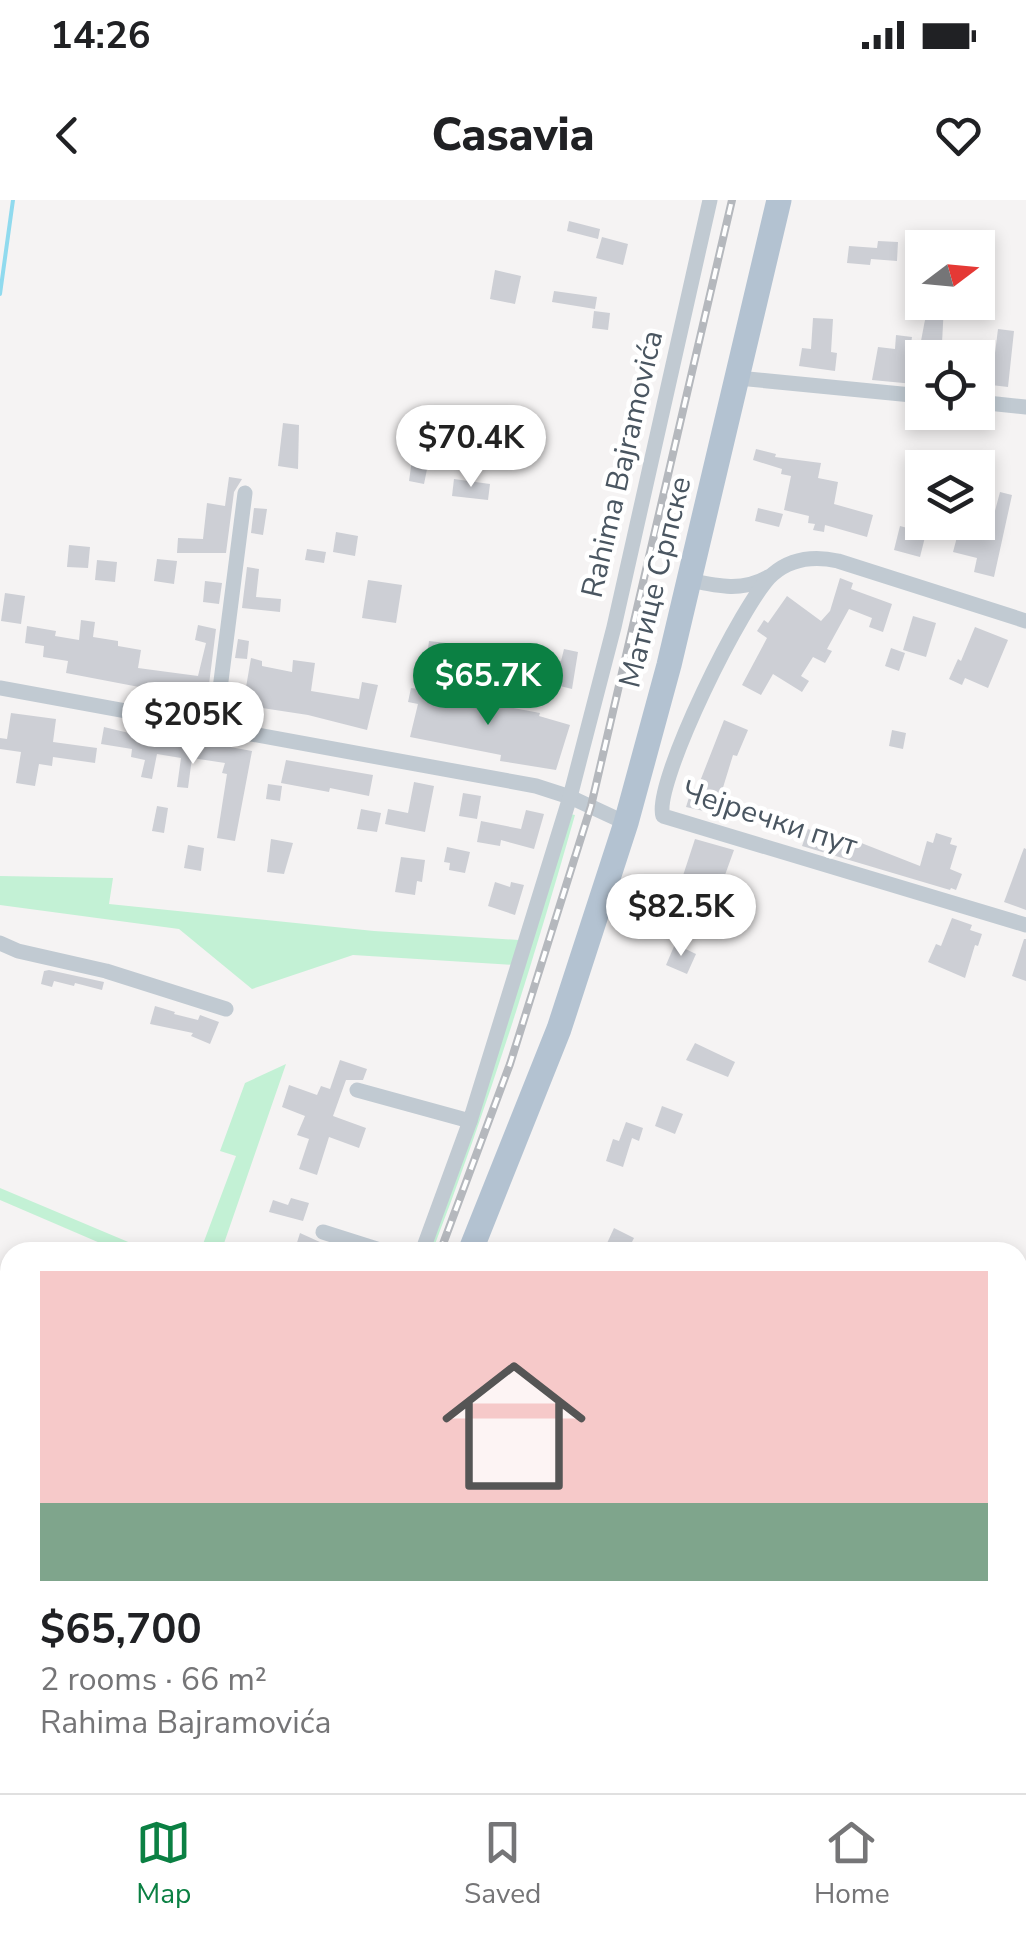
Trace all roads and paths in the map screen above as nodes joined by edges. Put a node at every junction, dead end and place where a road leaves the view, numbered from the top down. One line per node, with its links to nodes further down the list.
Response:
1 (710, 200): 13 (street, Rahima Bajramovića)
2 (779, 200): 3 (main road, Матице Српске)
3 (738, 378): 4 (street); 9 (main road, Матице Српске)
4 (905, 394)
5 (995, 403): 6 (street)
6 (1026, 406)
7 (245, 494): 12 (street)
8 (771, 575): 9 (street); 10 (street); 15 (street, Чејречки пут)
9 (690, 580): 14 (main road, Матице Српске)
10 (1026, 621)
11 (0, 688): 12 (street)
12 (214, 728): 13 (street)
13 (570, 797): 14 (street); 19 (street, Rahima Bajramovića)
14 (626, 822): 23 (main road, Матице Српске)
15 (1026, 925)
16 (0, 943): 17 (street)
17 (226, 1008)
18 (357, 1090): 19 (street)
19 (470, 1121): 22 (street, Rahima Bajramovića)
20 (322, 1232): 21 (street)
21 (354, 1242)
22 (426, 1242)
23 (474, 1242)

